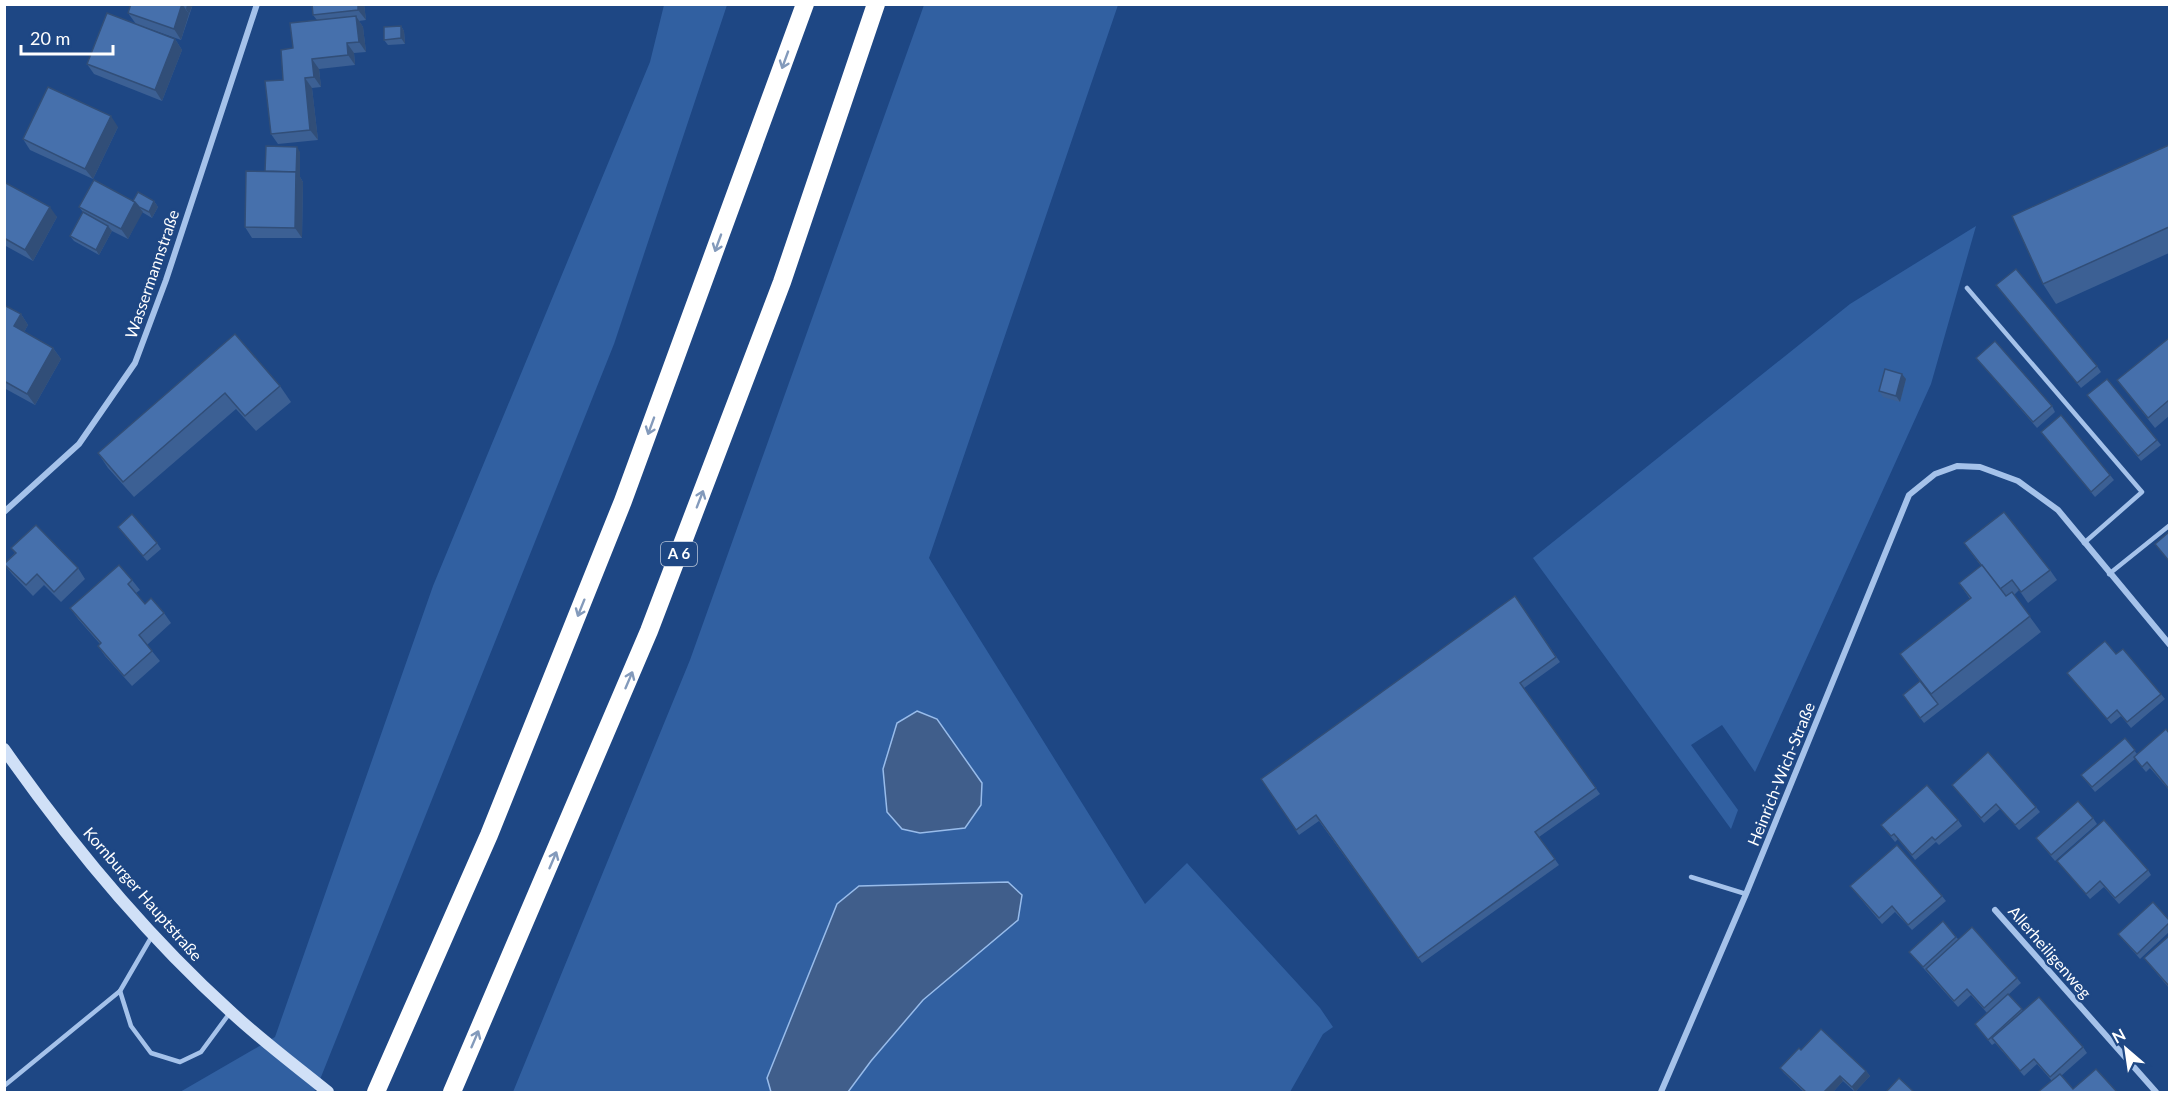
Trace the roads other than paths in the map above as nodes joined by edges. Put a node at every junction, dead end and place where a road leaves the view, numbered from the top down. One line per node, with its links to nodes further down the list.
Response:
1 (257, 4): 5 (street, Wassermannstraße)
2 (805, 4): 18 (highway, one-way to 18)
3 (876, 4): 20 (highway, A 6, one-way to 3)
4 (1967, 288): 7 (lane)
5 (4, 512)
6 (2169, 525): 8 (lane)
7 (2084, 543): 8 (street); 12 (street, Heinrich-Wich-Straße)
8 (2109, 574): 9 (street)
9 (2169, 645)
10 (4, 748): 14 (main road, Kornburger Hauptstraße)
11 (1691, 877): 12 (lane)
12 (1746, 894): 21 (street, Heinrich-Wich-Straße)
13 (1995, 910): 22 (street, Allerheiligenweg)
14 (153, 934): 15 (lane); 16 (main road, Kornburger Hauptstraße)
15 (120, 991): 16 (lane); 17 (lane)
16 (230, 1012): 19 (main road, Kornburger Hauptstraße)
17 (4, 1086)
18 (378, 1088)
19 (328, 1092)
20 (452, 1092)
21 (1661, 1092)
22 (2156, 1092)

